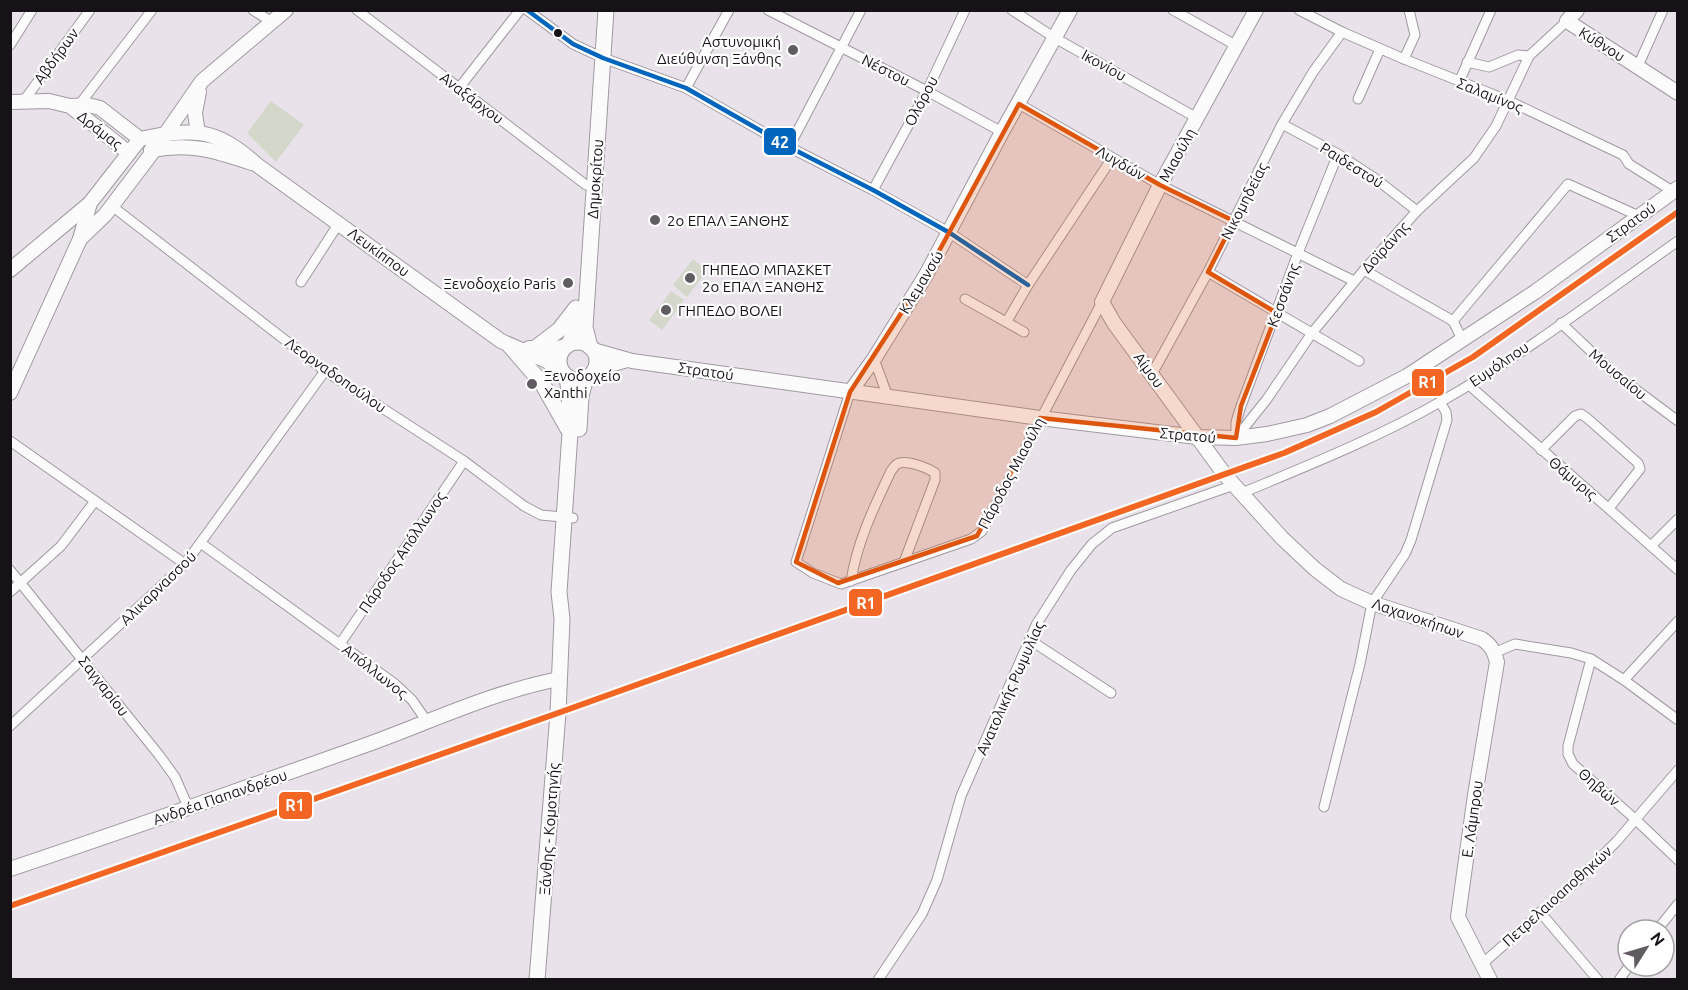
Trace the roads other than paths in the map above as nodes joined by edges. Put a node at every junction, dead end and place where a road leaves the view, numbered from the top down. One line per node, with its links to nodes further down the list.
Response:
1 (32, 10): 28 (street)
2 (90, 10): 45 (street, Αβδήρων)
3 (253, 10): 25 (street)
4 (286, 10): 25 (street)
5 (357, 10): 39 (street, Αναξάρχου)
6 (520, 10): 39 (street)
7 (527, 10): 32 (street)
8 (597, 10): 32 (main road, Δημοκρίτου)
9 (606, 10): 32 (main road, Δημοκρίτου)
10 (729, 10): 40 (street)
11 (768, 10): 30 (street, Νέστου)
12 (861, 10): 30 (street)
13 (965, 10): 41 (street, Ολόρου)
14 (1012, 10): 27 (street, Ικονίου)
15 (1070, 10): 27 (street, Κλεμανσώ)
16 (1173, 10): 29 (street)
17 (1256, 10): 29 (street, Μιαούλη)
18 (1299, 10): 26 (street, Σαλαμίνος)
19 (1409, 10): 34 (street)
20 (1491, 10): 35 (street)
21 (1576, 10): 24 (street, Δοϊράνης)
22 (1663, 10): 36 (street, Κύθνου)
23 (147, 12): 47 (street)
24 (1567, 21): 33 (street, Δοϊράνης); 36 (street, Κύθνου)
25 (272, 22): 37 (street)
26 (1342, 32): 31 (street, Σαλαμίνος); 49 (street, Νικομηδείας)
27 (1055, 38): 46 (street, Κλεμανσώ); 48 (street, Ικονίου)
28 (10, 45)
29 (1237, 46): 48 (street, Μιαούλη)
30 (841, 47): 41 (street, Νέστου); 54 (street)
31 (1380, 49): 34 (street, Σαλαμίνος); 43 (street)
32 (599, 56): 40 (street); 60 (main road, Δημοκρίτου); 92 (main road, Δημοκρίτου)
33 (1529, 56): 35 (street, Δοϊράνης); 44 (street, Δοϊράνης)
34 (1404, 59): 38 (street, Σαλαμίνος)
35 (1467, 62): 38 (street)
36 (1638, 66): 42 (street, Κύθνου)
37 (202, 81): 51 (street); 52 (street)
38 (1459, 82): 44 (street, Σαλαμίνος)
39 (459, 88): 60 (street, Αναξάρχου)
40 (686, 88): 54 (street)
41 (927, 91): 50 (street, Νέστου); 62 (street, Ολόρου)
42 (1677, 93)
43 (1358, 99)
44 (1507, 100): 63 (street, Σαλαμίνος); 66 (street, Δοϊράνης)
45 (17, 102): 47 (street, Δράμας)
46 (1019, 104): 50 (street, Κλεμανσώ); 58 (street, Λυγδών)
47 (74, 106): 53 (street, Δράμας); 56 (street, Δράμας)
48 (1197, 118): 61 (street, Μιαούλη)
49 (1282, 124): 57 (street, Ραιδεστού); 68 (street, Νικομηδείας)
50 (1002, 132): 70 (street, Κλεμανσώ)
51 (165, 133): 52 (street, Λευκίππου); 53 (street, Λευκίππου); 55 (street)
52 (198, 134): 59 (street, Λευκίππου)
53 (140, 139): 56 (street)
54 (789, 147): 62 (street)
55 (155, 149): 56 (street, Λευκίππου); 59 (street, Λευκίππου); 65 (street)
56 (129, 153): 64 (street)
57 (1338, 154): 66 (street, Ραιδεστού); 73 (street, Κεσσάνης)
58 (1112, 158): 61 (street, Λυγδών); 79 (street)
59 (256, 165): 69 (street, Λευκίππου)
60 (586, 185): 82 (main road, Δημοκρίτου)
61 (1160, 185): 68 (street, Λυγδών); 81 (street, Μιαούλη)
62 (873, 190): 70 (street)
63 (1676, 190): 67 (street, Στρατού)
64 (90, 204): 71 (street); 74 (street)
65 (112, 206): 71 (street); 97 (street, Λεορναδοπούλου)
66 (1417, 211): 75 (street, Δοϊράνης)
67 (1639, 216): 85 (street); 89 (street, Στρατού)
68 (1234, 221): 73 (street, Λυγδών); 76 (street, Νικομηδείας)
69 (339, 223): 78 (street); 90 (street, Λευκίππου)
70 (950, 233): 79 (street); 94 (street, Κλεμανσώ)
71 (80, 239): 103 (street)
72 (1677, 242): 86 (street, Ευμόλπου)
73 (1298, 253): 77 (street, Λυγδών); 83 (street, Κεσσάνης)
74 (10, 270)
75 (1364, 270): 77 (street, Δοϊράνης); 85 (street)
76 (1208, 272): 83 (street); 98 (street, Νικομηδείας)
77 (1354, 281): 88 (street, Δοϊράνης)
78 (301, 282)
79 (1028, 285): 84 (street)
80 (965, 299): 84 (street)
81 (1102, 302): 98 (street, Αίμου); 106 (street, Πάροδος Μιαούλη)
82 (578, 305): 91 (main road, Δημοκρίτου); 93 (main road)
83 (1277, 313): 88 (street); 110 (street, Κεσσάνης)
84 (1007, 321): 87 (street)
85 (1453, 321): 89 (street)
86 (1561, 323): 101 (street, Ευμόλπου); 107 (street, Μουσαίου)
87 (1024, 332)
88 (1311, 333): 96 (street); 110 (street, Δοϊράνης)
89 (1463, 341): 110 (street, Στρατού)
90 (506, 344): 93 (street, Λευκίππου); 99 (street, Λευκίππου); 108 (main road)
91 (568, 345): 92 (main road); 93 (street, Λευκίππου); 99 (main road)
92 (591, 348): 95 (street, Στρατού); 100 (main road)
93 (534, 349)
94 (874, 359): 102 (street, Κλεμανσώ); 104 (street)
95 (632, 361): 100 (street, Στρατού); 102 (street, Στρατού)
96 (1359, 361)
97 (325, 371): 113 (street, Λεορναδοπούλου); 119 (street, Αλικαρνασσού)
98 (1152, 374): 109 (street, Αίμου)
99 (565, 375): 100 (main road); 108 (main road)
100 (589, 376): 117 (main road)
101 (1468, 385): 105 (street, Ευμόλπου); 112 (street, Θάμυρις)
102 (850, 392): 104 (street, Στρατού); 121 (street, Κλεμανσώ)
103 (10, 393)
104 (888, 397): 106 (street, Στρατού)
105 (1440, 402): 114 (street, Ευμόλπου); 129 (street)
106 (1040, 418): 109 (street, Στρατού); 122 (street, Πάροδος Μιαούλη)
107 (1677, 419)
108 (570, 433): 117 (main road)
109 (1197, 437): 110 (street, Στρατού); 114 (street, Λαχανοκήπων)
110 (1236, 438)
111 (10, 441): 115 (street)
112 (1541, 450): 116 (street, Θάμυρις); 116 (street)
113 (464, 461): 117 (street, Λεορναδοπούλου); 132 (street, Πάροδος Απόλλωνος)
114 (1238, 489): 129 (street, Λαχανοκήπων); 131 (street, Ανατολικής Ρωμυλίας)
115 (95, 501): 123 (street); 127 (street)
116 (1609, 508): 120 (street, Θάμυρις)
117 (568, 517): 136 (main road)
118 (1677, 519): 120 (street)
119 (202, 544): 123 (street, Αλικαρνασσού); 132 (street, Απόλλωνος)
120 (1652, 546): 125 (street, Θάμυρις)
121 (796, 562): 126 (street, Πάροδος Μιαούλη)
122 (904, 562): 126 (street, Πάροδος Μιαούλη); 126 (street)
123 (185, 564): 134 (street, Αλικαρνασσού)
124 (10, 570): 127 (street, Σαγγαρίου)
125 (1677, 570)
126 (851, 581)
127 (21, 583): 128 (street); 134 (street, Σαγγαρίου)
128 (10, 592)
129 (1372, 603): 133 (street, Λαχανοκήπων); 143 (street)
130 (1677, 621): 137 (street)
131 (1029, 640): 138 (street); 153 (street, Ανατολικής Ρωμυλίας)
132 (340, 644): 140 (street, Απόλλωνος)
133 (1494, 653): 135 (street); 151 (street, Ε. Λάμπρου)
134 (83, 659): 141 (street, Αλικαρνασσού); 144 (street, Σαγγαρίου)
135 (1591, 660): 137 (street); 145 (street, Θηβών)
136 (559, 679): 140 (street); 152 (main road, Ξάνθης - Κομοτηνής)
137 (1624, 680): 139 (street)
138 (1111, 693)
139 (1677, 720)
140 (428, 723): 144 (street, Ανδρέα Παπανδρέου)
141 (10, 726)
142 (1677, 770): 145 (street, Πετρελαιοαποθηκών)
143 (1324, 807)
144 (189, 809): 147 (street, Ανδρέα Παπανδρέου)
145 (1635, 819): 146 (street, Θηβών); 149 (street, Πετρελαιοαποθηκών)
146 (1677, 860)
147 (10, 869)
148 (1677, 904): 150 (street)
149 (1540, 912): 151 (street, Πετρελαιοαποθηκών); 155 (street)
150 (1666, 918)
151 (1482, 964): 154 (street, Ε. Λάμπρου)
152 (537, 980)
153 (878, 980)
154 (1490, 980)
155 (1598, 980)

